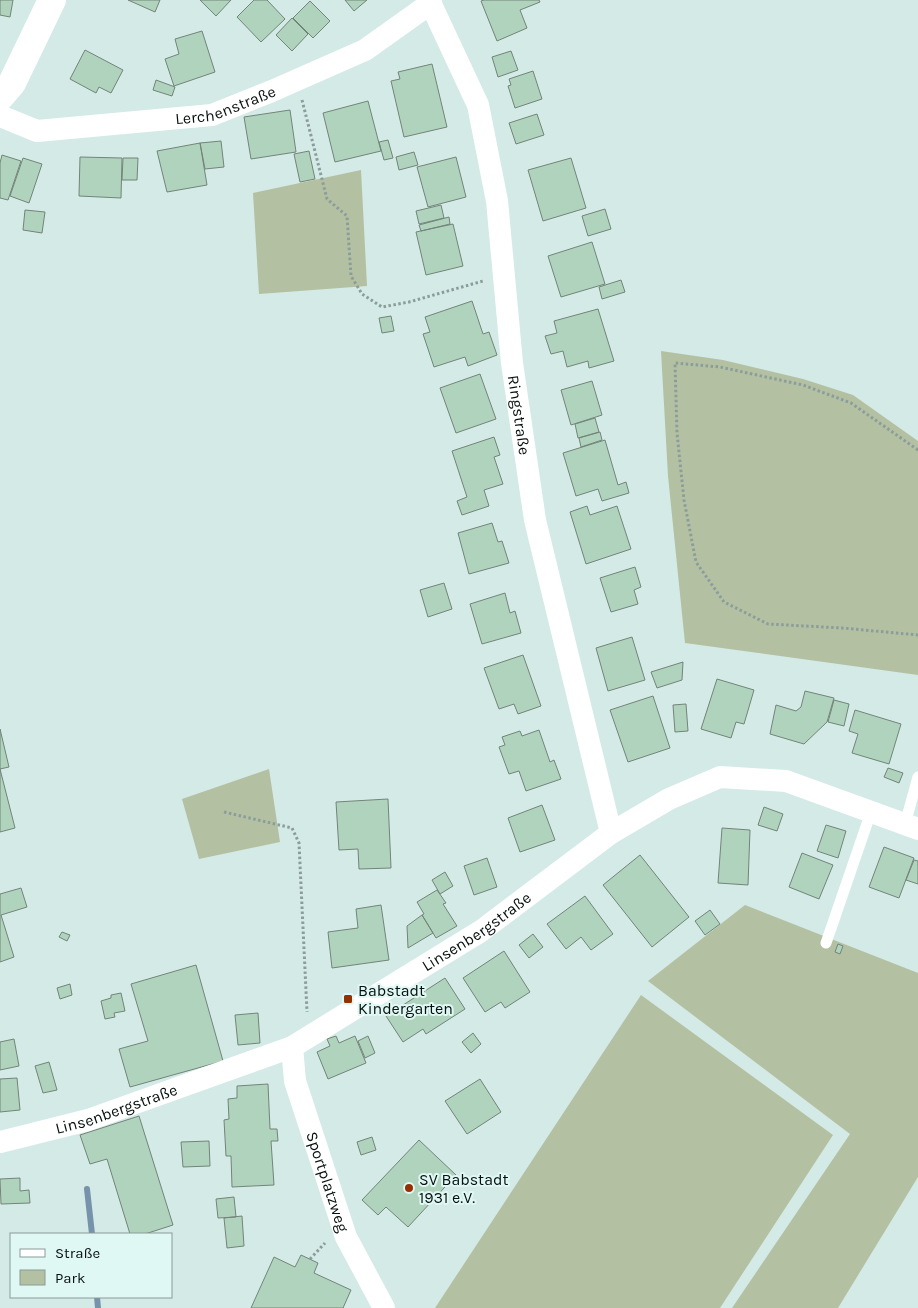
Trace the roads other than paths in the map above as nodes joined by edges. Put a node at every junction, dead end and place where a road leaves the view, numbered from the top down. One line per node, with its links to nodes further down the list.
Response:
1 (52, 0): 3 (street)
2 (430, 1): 4 (street, Lerchenstraße); 8 (street, Ringstraße)
3 (0, 97)
4 (0, 116)
5 (918, 777): 7 (lane)
6 (871, 812): 7 (street, Linsenbergstraße); 8 (street, Linsenbergstraße); 9 (lane)
7 (912, 826)
8 (610, 834): 10 (street, Linsenbergstraße)
9 (826, 943)
10 (300, 1042): 11 (street, Linsenbergstraße); 12 (street, Sportplatzweg)
11 (0, 1142)
12 (384, 1308)

